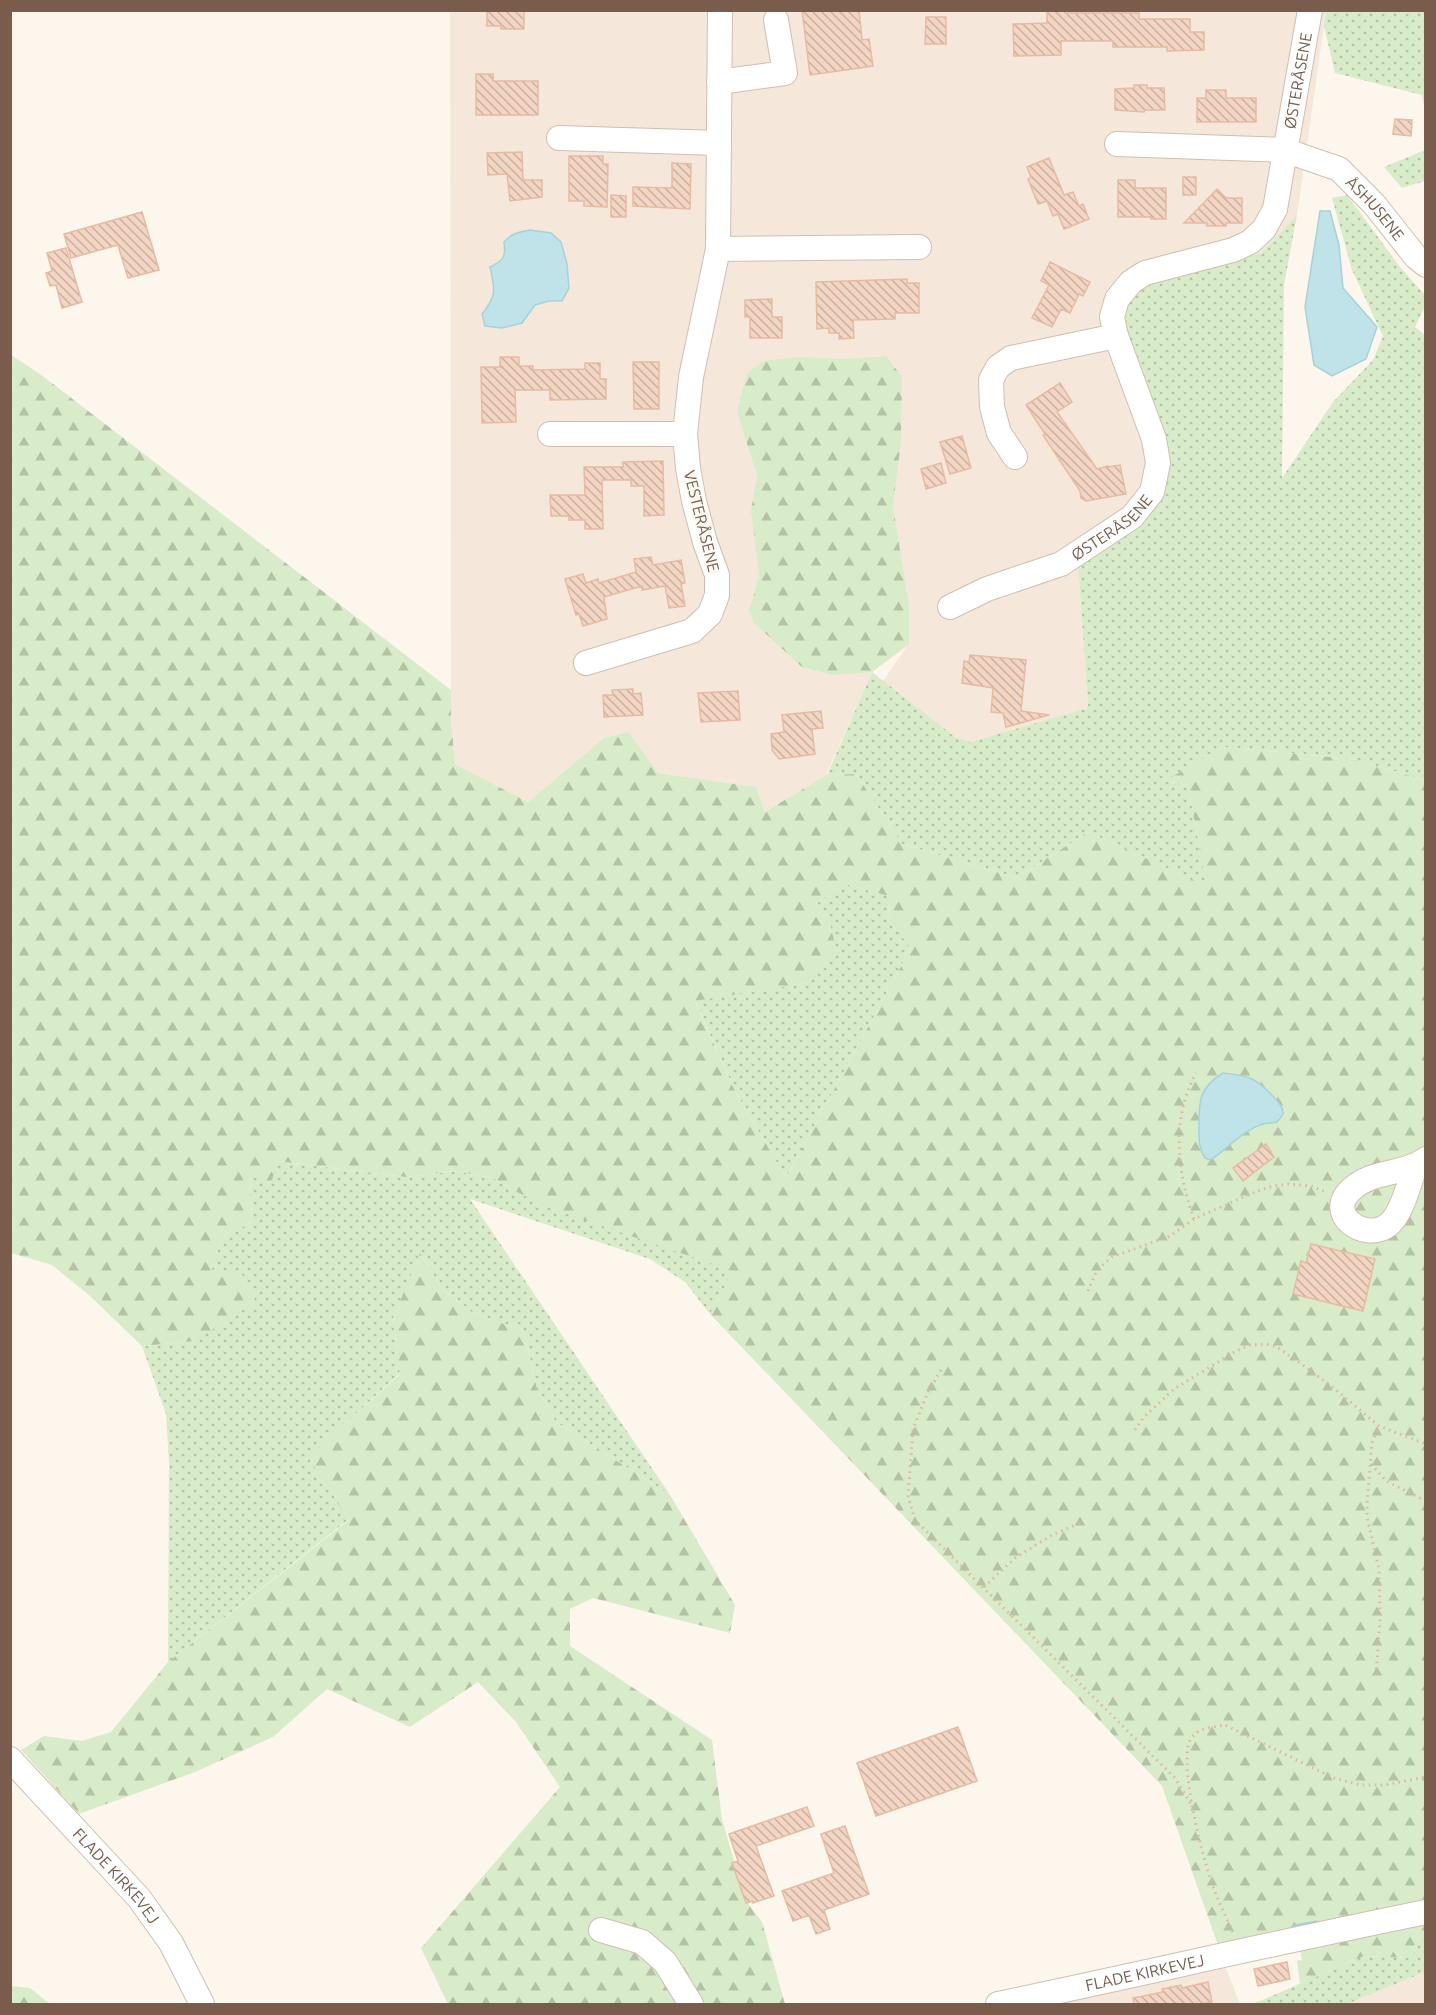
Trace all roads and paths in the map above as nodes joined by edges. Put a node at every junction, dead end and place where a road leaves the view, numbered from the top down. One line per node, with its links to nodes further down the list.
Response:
1 (720, 10): 4 (street, VESTERÅSENE)
2 (1310, 10): 8 (street, ØSTERÅSENE)
3 (776, 20): 4 (street)
4 (719, 82): 6 (street, VESTERÅSENE)
5 (559, 138): 6 (street)
6 (719, 143): 10 (street, VESTERÅSENE)
7 (1117, 144): 8 (street, ØSTERÅSENE)
8 (1284, 150): 11 (street, ÅSHUSENE); 12 (street, ØSTERÅSENE)
9 (919, 247): 10 (street)
10 (718, 249): 14 (street, VESTERÅSENE)
11 (1425, 265)
12 (1116, 336): 15 (street); 16 (street, ØSTERÅSENE)
13 (550, 434): 14 (street)
14 (685, 434): 17 (street, VESTERÅSENE)
15 (1015, 457)
16 (950, 607)
17 (586, 663)
18 (1196, 1073): 21 (path)
19 (1420, 1163): 20 (street); 20 (street)
20 (1344, 1200): 21 (path)
21 (1194, 1219): 22 (path)
22 (1088, 1291)
23 (941, 1370): 30 (path)
24 (1378, 1426): 25 (path); 26 (path); 27 (path)
25 (1135, 1431)
26 (1425, 1444)
27 (1371, 1464): 28 (path); 31 (path)
28 (1425, 1501)
29 (1082, 1522): 30 (path)
30 (984, 1587): 34 (path)
31 (1376, 1676)
32 (10, 1759): 38 (street, FLADE KIRKEVEJ)
33 (1425, 1777): 34 (path)
34 (1192, 1806): 37 (path)
35 (1425, 1912): 37 (street, FLADE KIRKEVEJ)
36 (601, 1929): 39 (street)
37 (1233, 1954): 40 (street, FLADE KIRKEVEJ)
38 (202, 2004)
39 (692, 2004)
40 (998, 2004)

